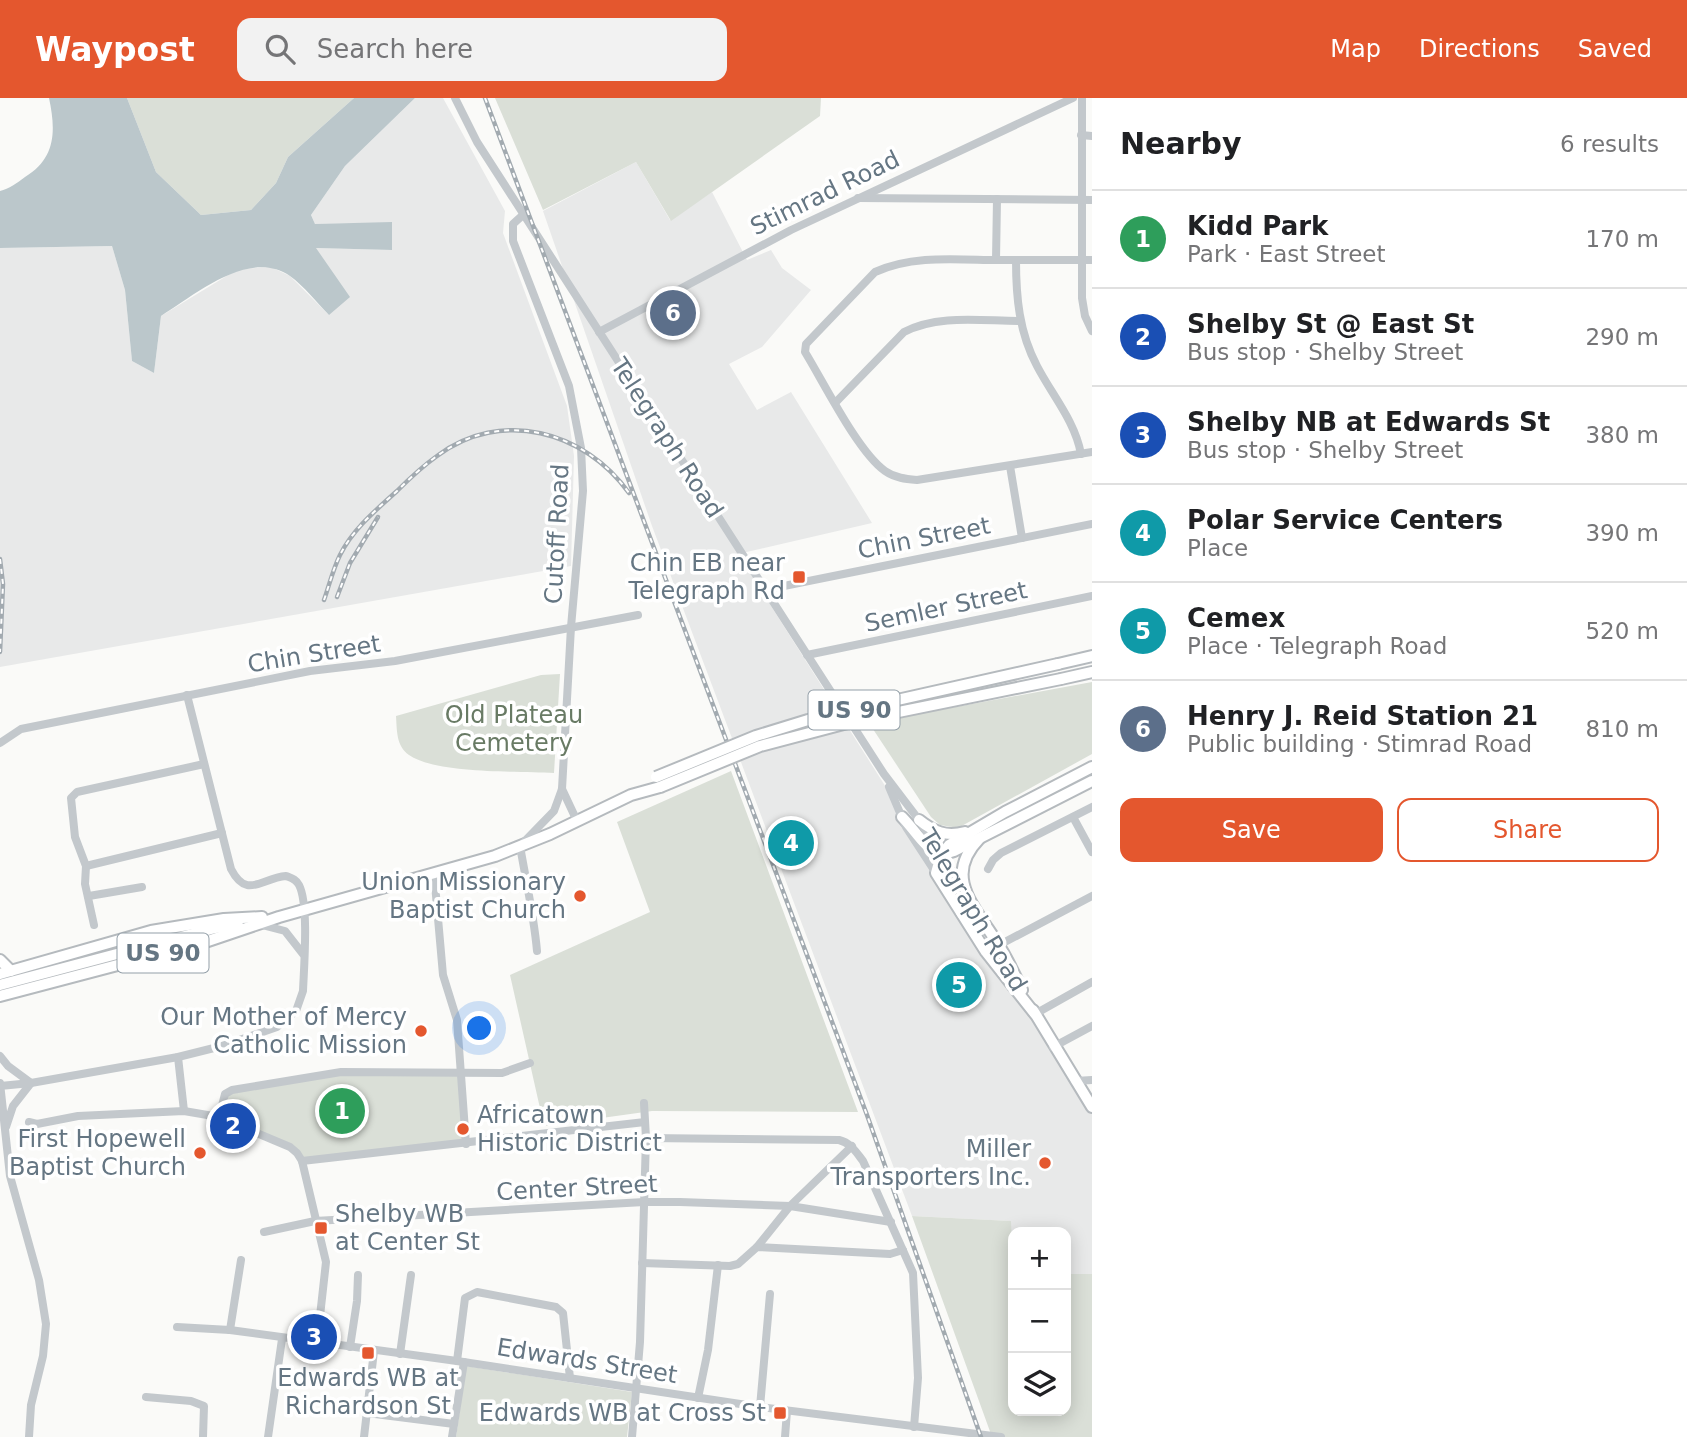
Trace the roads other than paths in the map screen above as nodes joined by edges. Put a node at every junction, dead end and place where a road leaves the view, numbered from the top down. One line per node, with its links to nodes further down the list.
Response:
1 (456, 98): 10 (street, Telegraph Road)
2 (1073, 98): 6 (street, Stimrad Road)
3 (1082, 98): 4 (street)
4 (1081, 135): 5 (street); 8 (street)
5 (1092, 136)
6 (855, 198): 7 (street); 17 (street, Stimrad Road)
7 (997, 199): 8 (street); 11 (street)
8 (1081, 200): 9 (street); 13 (street)
9 (1092, 200)
10 (524, 214): 17 (street, Telegraph Road); 27 (street, Cutoff Road)
11 (996, 260): 12 (street); 18 (street)
12 (1016, 260): 13 (street); 15 (street)
13 (1081, 260): 14 (street); 16 (street)
14 (1092, 260)
15 (1020, 321): 18 (street); 20 (street)
16 (1092, 331)
17 (599, 332): 24 (street, Telegraph Road)
18 (836, 402): 21 (street)
19 (1092, 452): 20 (street)
20 (1080, 454): 21 (street)
21 (1010, 466): 23 (street)
22 (1092, 524): 23 (street, Chin Street)
23 (1023, 538): 24 (street, Chin Street)
24 (764, 590): 28 (street, Telegraph Road)
25 (1092, 596): 28 (street, Semler Street)
26 (638, 615): 27 (street, Chin Street)
27 (571, 627): 31 (street, Chin Street); 38 (street, Cutoff Road)
28 (807, 655): 35 (street, Telegraph Road)
29 (1092, 656): 37 (main road, US 90, bridge)
30 (1092, 672): 37 (main road, US 90, bridge)
31 (187, 695): 32 (street, Chin Street); 33 (street)
32 (0, 743)
33 (204, 764): 44 (street); 49 (street)
34 (1092, 767): 45 (main road)
35 (884, 774): 40 (street, Telegraph Road); 42 (street, Telegraph Road)
36 (1092, 781): 45 (main road)
37 (658, 782): 43 (main road, US 90)
38 (562, 789): 43 (street, Cutoff Road); 46 (street, Cutoff Road)
39 (1092, 807): 41 (street)
40 (902, 817): 48 (main road); 52 (street, Telegraph Road)
41 (1073, 817): 47 (street); 50 (street)
42 (919, 820): 45 (main road); 48 (street, Telegraph Road)
43 (577, 821): 46 (main road, US 90)
44 (222, 833): 49 (street); 57 (street)
45 (977, 834): 48 (main road); 54 (main road)
46 (520, 846): 51 (main road, US 90); 62 (street)
47 (1092, 852)
48 (941, 855): 52 (main road); 54 (street, Telegraph Road)
49 (86, 866): 56 (street)
50 (988, 870)
51 (434, 873): 57 (main road, US 90); 77 (street)
52 (936, 873): 63 (main road, Telegraph Road)
53 (142, 887): 56 (street)
54 (964, 890): 61 (main road, Telegraph Road)
55 (1092, 895): 61 (street)
56 (89, 896): 60 (street)
57 (306, 909): 58 (main road, US 90); 64 (street)
58 (279, 916): 59 (main road, US 90); 67 (main road)
59 (255, 924): 64 (street); 66 (main road, US 90)
60 (94, 925)
61 (999, 945): 63 (street); 71 (main road, Telegraph Road)
62 (537, 951)
63 (986, 952): 71 (main road, Telegraph Road)
64 (303, 954): 75 (street)
65 (0, 960): 67 (main road)
66 (68, 972): 69 (main road, US 90); 70 (main road, US 90)
67 (6, 973)
68 (1092, 982): 71 (street)
69 (0, 985)
70 (0, 996)
71 (1035, 1014): 73 (main road, Telegraph Road)
72 (1092, 1026): 73 (street)
73 (1053, 1047): 79 (main road, Telegraph Road)
74 (0, 1056): 80 (street)
75 (178, 1057): 80 (street); 84 (street)
76 (530, 1063): 77 (street)
77 (460, 1073): 85 (street); 90 (street)
78 (1092, 1080): 79 (street)
79 (1075, 1081): 83 (main road, Telegraph Road)
80 (31, 1083): 81 (street); 88 (street)
81 (0, 1084): 88 (street)
82 (643, 1103): 87 (street)
83 (1092, 1107)
84 (184, 1111): 85 (street); 86 (street)
85 (219, 1117): 92 (street)
86 (29, 1122)
87 (645, 1122): 89 (street); 90 (street)
88 (5, 1131): 125 (street)
89 (646, 1138): 91 (street); 93 (street)
90 (466, 1144): 92 (street)
91 (852, 1146): 94 (street); 96 (street)
92 (302, 1161): 95 (street)
93 (644, 1202): 94 (street, Center Street); 95 (street, Center Street); 101 (street)
94 (790, 1206): 96 (street, Center Street); 98 (street)
95 (315, 1221): 97 (street, Center Street); 109 (street)
96 (891, 1222): 99 (street)
97 (264, 1232)
98 (757, 1247): 99 (street); 102 (street)
99 (903, 1250): 122 (street)
100 (241, 1260): 107 (street)
101 (642, 1263): 102 (street); 115 (street)
102 (718, 1265): 117 (street)
103 (358, 1275): 110 (street)
104 (411, 1275): 112 (street)
105 (770, 1294): 118 (street)
106 (177, 1327): 107 (street, Edwards Street)
107 (230, 1330): 108 (street, Edwards Street)
108 (282, 1339): 109 (street, Edwards Street); 127 (street)
109 (317, 1343): 110 (street, Edwards Street)
110 (350, 1348): 111 (street, Edwards Street)
111 (374, 1351): 112 (street, Edwards Street); 120 (street)
112 (400, 1354): 113 (street, Edwards Street)
113 (461, 1361): 114 (street, Edwards Street); 114 (street); 121 (street)
114 (570, 1378): 115 (street, Edwards Street)
115 (637, 1389): 117 (street, Edwards Street); 130 (street)
116 (146, 1397): 126 (street)
117 (698, 1398): 118 (street, Edwards Street)
118 (760, 1407): 119 (street, Edwards Street)
119 (787, 1411): 122 (street, Edwards Street); 131 (street)
120 (367, 1413): 121 (street); 128 (street)
121 (454, 1424): 129 (street)
122 (914, 1427): 123 (street, Edwards Street)
123 (970, 1435): 124 (street, Edwards Street)
124 (990, 1435): 132 (street, Edwards Street)
125 (29, 1437)
126 (203, 1437)
127 (268, 1437)
128 (364, 1437)
129 (452, 1437)
130 (632, 1437)
131 (785, 1437)
132 (1001, 1437)

